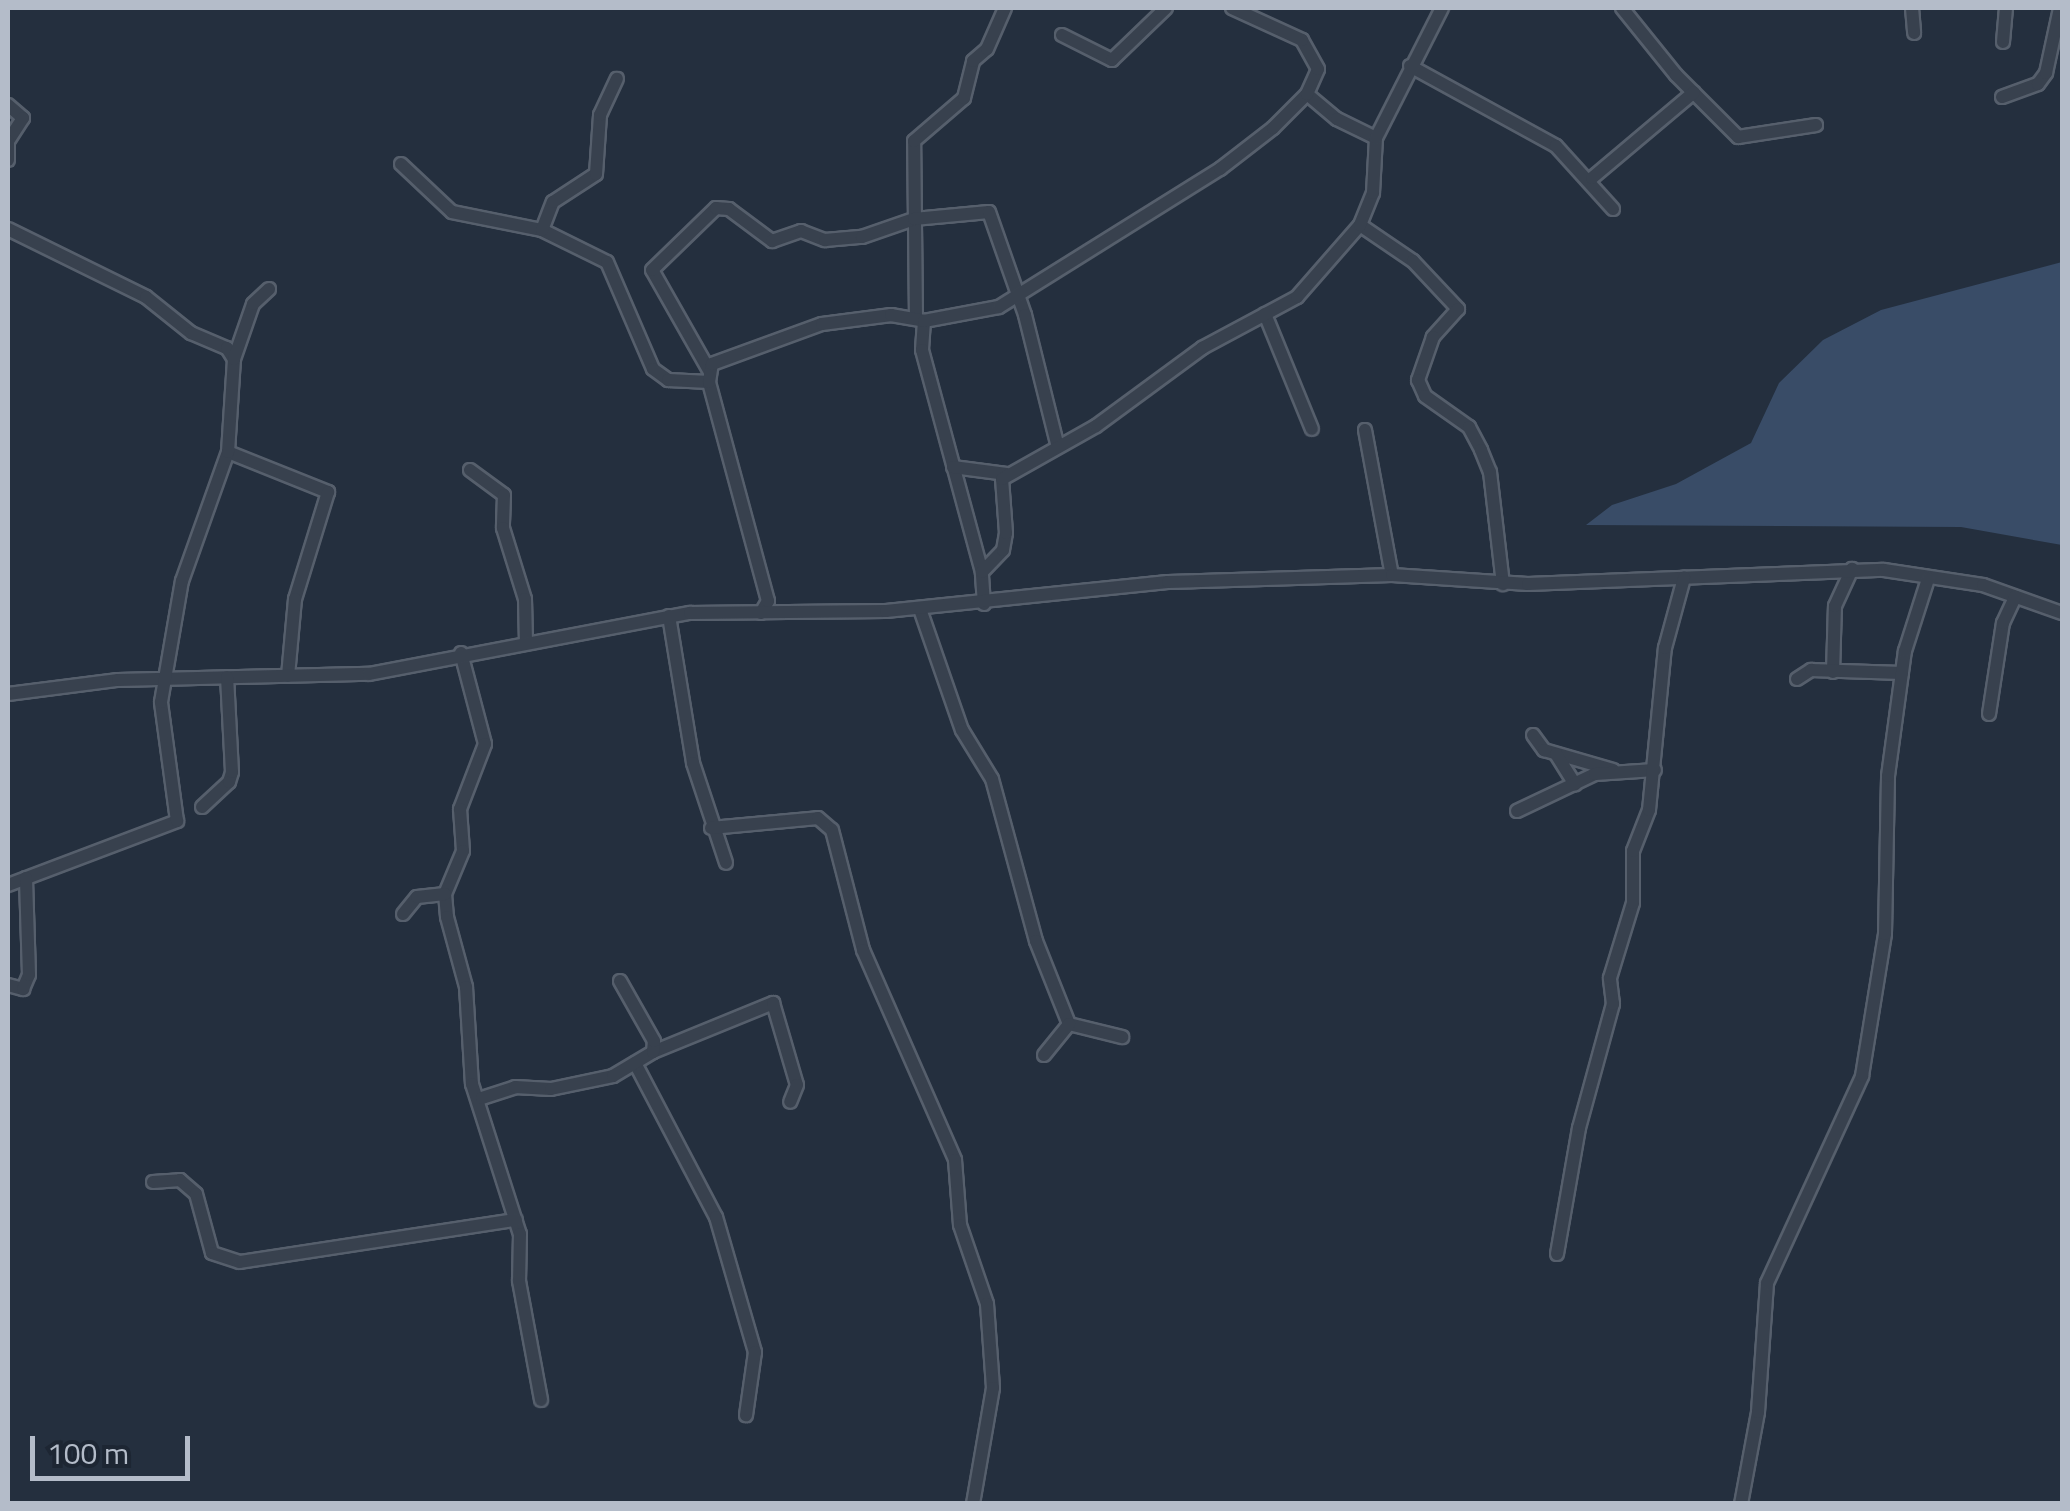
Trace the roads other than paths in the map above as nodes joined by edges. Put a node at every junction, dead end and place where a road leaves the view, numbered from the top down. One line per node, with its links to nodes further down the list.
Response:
1 (1007, 8): 24 (street)
2 (1166, 8): 10 (street)
3 (1232, 8): 15 (street)
4 (1442, 8): 12 (street)
5 (1622, 8): 14 (street)
6 (1912, 8): 9 (street)
7 (2006, 8): 11 (street)
8 (2060, 8): 16 (street)
9 (1914, 33)
10 (1062, 35)
11 (2003, 42)
12 (1410, 66): 19 (street); 22 (street)
13 (617, 79): 27 (street)
14 (1694, 92): 18 (street); 22 (street)
15 (1306, 94): 19 (street); 29 (street)
16 (2002, 97)
17 (8, 105): 20 (street)
18 (1816, 125)
19 (1376, 138): 25 (street)
20 (8, 160)
21 (401, 164): 27 (street)
22 (1592, 178): 23 (street)
23 (1613, 210)
24 (914, 219): 29 (street); 31 (street); 33 (street)
25 (1360, 225): 30 (street); 46 (street)
26 (8, 229): 32 (street)
27 (542, 230): 33 (street)
28 (269, 288): 32 (street)
29 (1015, 293): 31 (street); 36 (street)
30 (1265, 314): 34 (street); 36 (street)
31 (920, 320): 33 (street); 38 (street)
32 (234, 360): 37 (street)
33 (709, 377): 50 (street)
34 (1312, 429)
35 (1365, 430): 43 (street)
36 (1058, 448): 40 (street)
37 (228, 452): 58 (street); 59 (street)
38 (953, 467): 40 (street); 42 (street)
39 (470, 470): 53 (street)
40 (1007, 474): 42 (street)
41 (1852, 569): 44 (street); 45 (street); 55 (street)
42 (982, 572): 48 (street)
43 (1392, 575): 46 (street); 48 (street)
44 (1684, 578): 46 (street); 66 (street)
45 (1928, 579): 47 (street); 56 (street)
46 (1504, 584)
47 (2016, 597): 51 (street); 62 (street)
48 (984, 604): 49 (street)
49 (920, 608): 50 (street); 78 (street)
50 (761, 612): 52 (street)
51 (2062, 612)
52 (669, 616): 53 (street); 70 (street)
53 (526, 643): 54 (street)
54 (460, 653): 58 (street); 74 (street)
55 (1832, 672): 56 (street); 60 (street)
56 (1902, 672): 91 (street)
57 (227, 676): 58 (street); 59 (street); 68 (street)
58 (288, 676)
59 (166, 678): 61 (street); 72 (street)
60 (1797, 679)
61 (8, 694)
62 (1989, 714)
63 (1533, 735): 64 (street)
64 (1556, 754): 65 (street); 67 (street)
65 (1613, 770): 66 (street); 67 (street)
66 (1654, 770): 87 (street)
67 (1575, 784): 69 (street)
68 (202, 807)
69 (1517, 810)
70 (711, 828): 71 (street); 90 (street)
71 (726, 863)
72 (26, 878): 73 (street); 77 (street)
73 (8, 884)
74 (445, 894): 75 (street); 83 (street)
75 (403, 914)
76 (620, 981): 80 (street)
77 (8, 984)
78 (1069, 1024): 79 (street); 81 (street)
79 (1122, 1037)
80 (653, 1052): 82 (street); 84 (street)
81 (1044, 1055)
82 (635, 1063): 83 (street); 89 (street)
83 (482, 1098): 86 (street)
84 (790, 1102)
85 (154, 1182): 86 (street)
86 (516, 1220): 88 (street)
87 (1557, 1254)
88 (541, 1400)
89 (746, 1415)
90 (974, 1504)
91 (1741, 1504)

